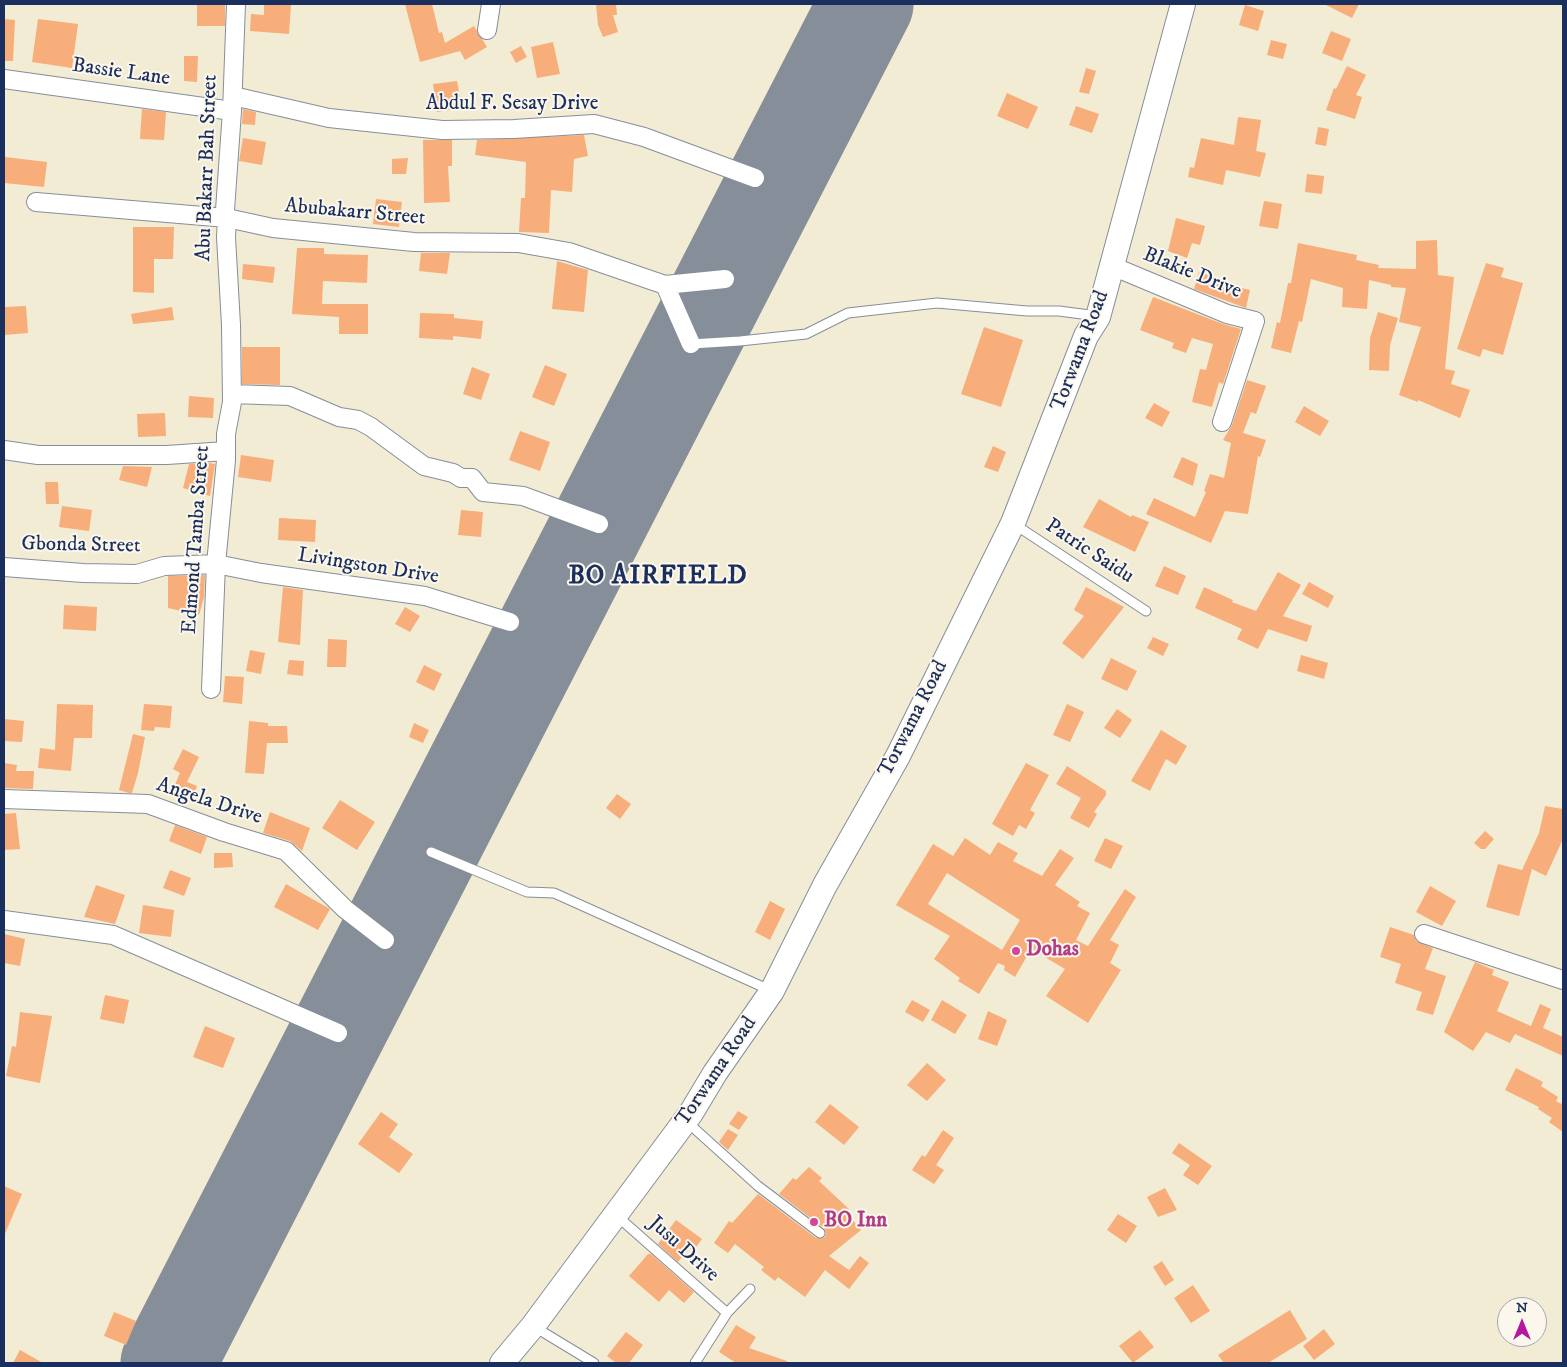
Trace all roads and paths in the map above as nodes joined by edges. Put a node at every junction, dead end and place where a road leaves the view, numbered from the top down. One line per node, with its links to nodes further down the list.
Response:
1 (236, 4): 6 (street, Abu Bakarr Bah Street)
2 (491, 4): 4 (street)
3 (1183, 4): 10 (main road, Torwama Road)
4 (487, 30)
5 (4, 79): 6 (street, Bassie Lane)
6 (233, 104): 7 (street, Abdul F. Sesay Drive); 9 (street, Abu Bakarr Bah Street)
7 (755, 178)
8 (36, 202): 9 (street, Abubakarr Street)
9 (227, 218): 12 (street, Abubakarr Street); 15 (street, Abu Bakarr Bah Street)
10 (1112, 266): 13 (main road, Torwama Road); 16 (street, Blakie Drive)
11 (725, 278): 12 (street)
12 (665, 285): 14 (street)
13 (1098, 316): 14 (lane); 19 (main road, Torwama Road)
14 (692, 344)
15 (232, 394): 18 (street, Edmond Tamba Street); 20 (street)
16 (1222, 422)
17 (4, 450): 18 (street)
18 (226, 450): 21 (street, Edmond Tamba Street)
19 (1013, 523): 23 (lane, Patric Saidu); 32 (main road, Torwama Road)
20 (599, 524)
21 (216, 564): 22 (street, Gbonda Street); 24 (street, Livingston Drive); 25 (street, Edmond Tamba Street)
22 (4, 567)
23 (1146, 611)
24 (510, 622)
25 (211, 689)
26 (4, 799): 30 (street, Angela Drive)
27 (431, 852): 32 (lane)
28 (4, 920): 33 (street)
29 (1424, 934): 31 (street)
30 (385, 940)
31 (1563, 980)
32 (772, 991): 34 (main road, Torwama Road)
33 (338, 1033)
34 (685, 1120): 35 (main road, Torwama Road); 36 (lane)
35 (615, 1214): 38 (lane, Jusu Drive); 39 (main road, Torwama Road)
36 (820, 1233)
37 (750, 1289): 38 (lane)
38 (727, 1313): 42 (lane)
39 (533, 1326): 40 (main road, Torwama Road); 41 (lane)
40 (502, 1363)
41 (594, 1363)
42 (695, 1363)

